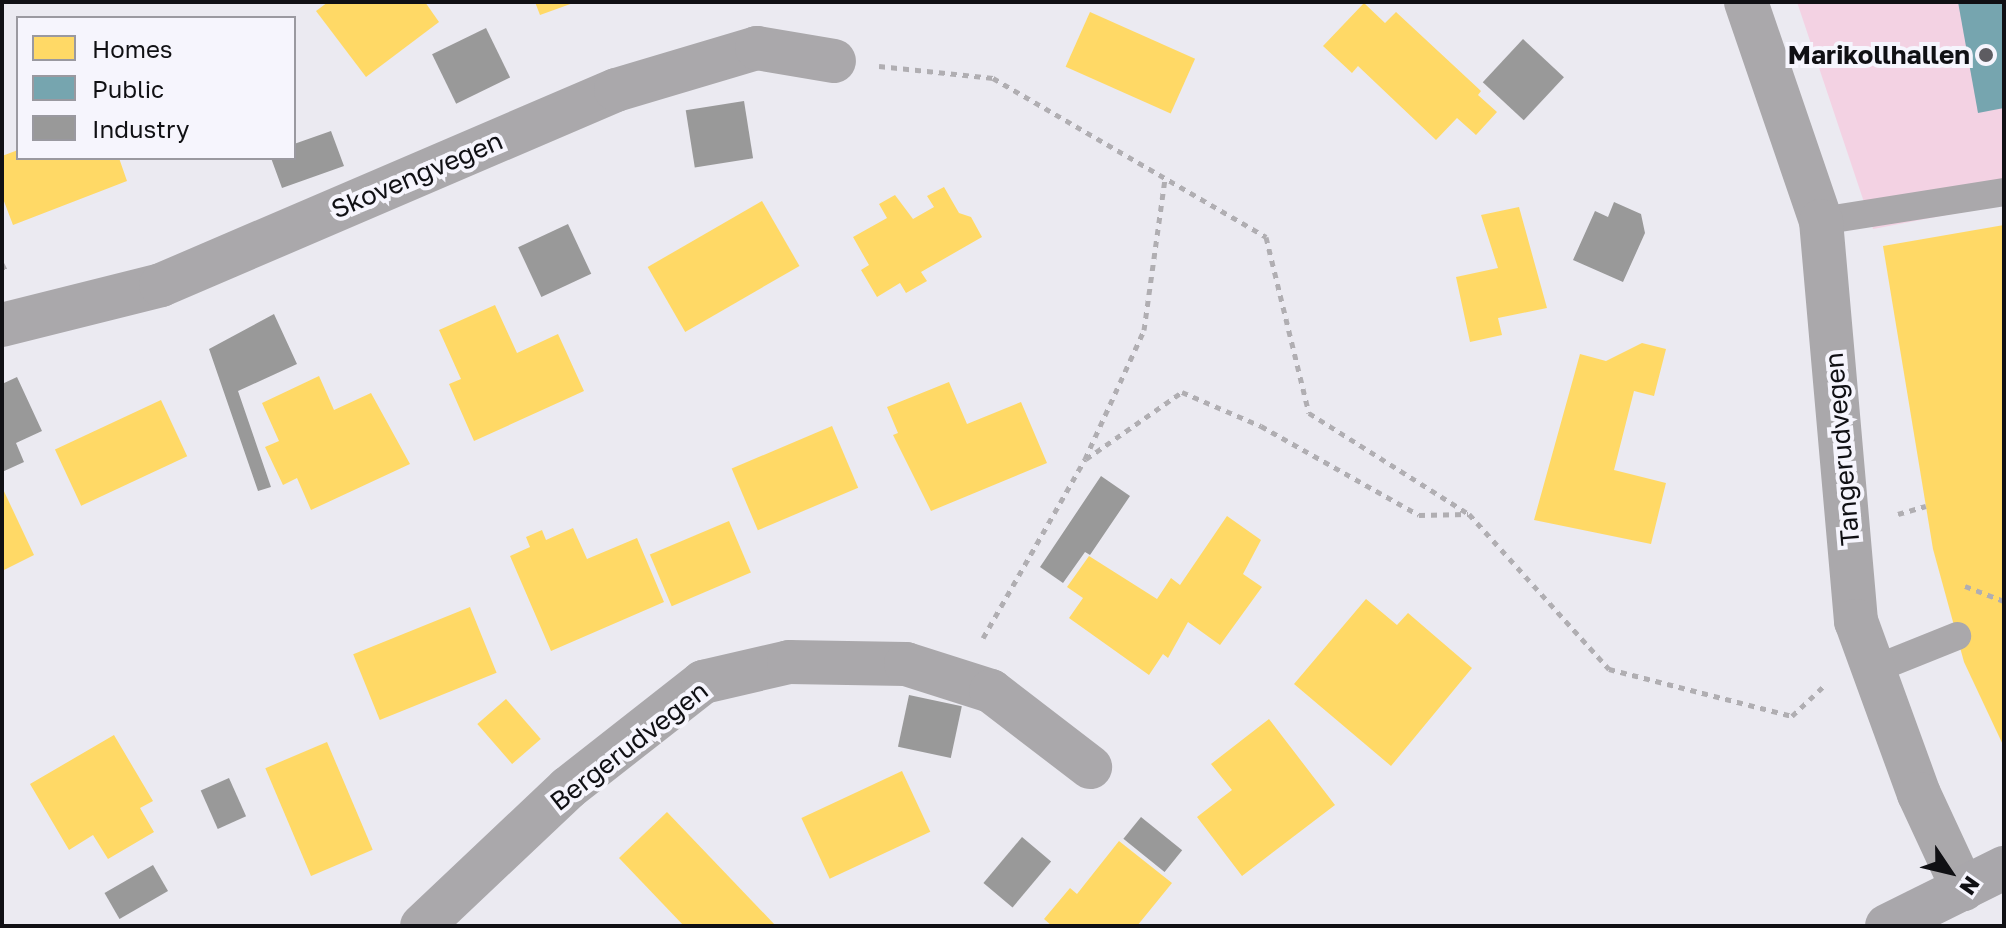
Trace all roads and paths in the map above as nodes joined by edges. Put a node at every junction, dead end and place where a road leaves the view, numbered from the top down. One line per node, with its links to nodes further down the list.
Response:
1 (1746, 2): 5 (street, Tangerudvegen)
2 (834, 61): 3 (path); 6 (street, Skovengvegen)
3 (1165, 179): 7 (path); 8 (path)
4 (2004, 192): 5 (lane)
5 (1821, 221): 12 (street, Tangerudvegen)
6 (2, 325)
7 (1085, 459): 8 (path); 13 (path)
8 (1469, 514): 12 (path)
9 (1965, 586): 10 (path)
10 (2004, 601)
11 (1957, 636): 12 (lane)
12 (1853, 673): 16 (street, Tangerudvegen)
13 (959, 681): 14 (street, Bergerudvegen); 17 (street, Bergerudvegen)
14 (1090, 767)
15 (2004, 868): 16 (main road)
16 (1963, 889): 18 (main road)
17 (422, 926)
18 (1887, 926)

